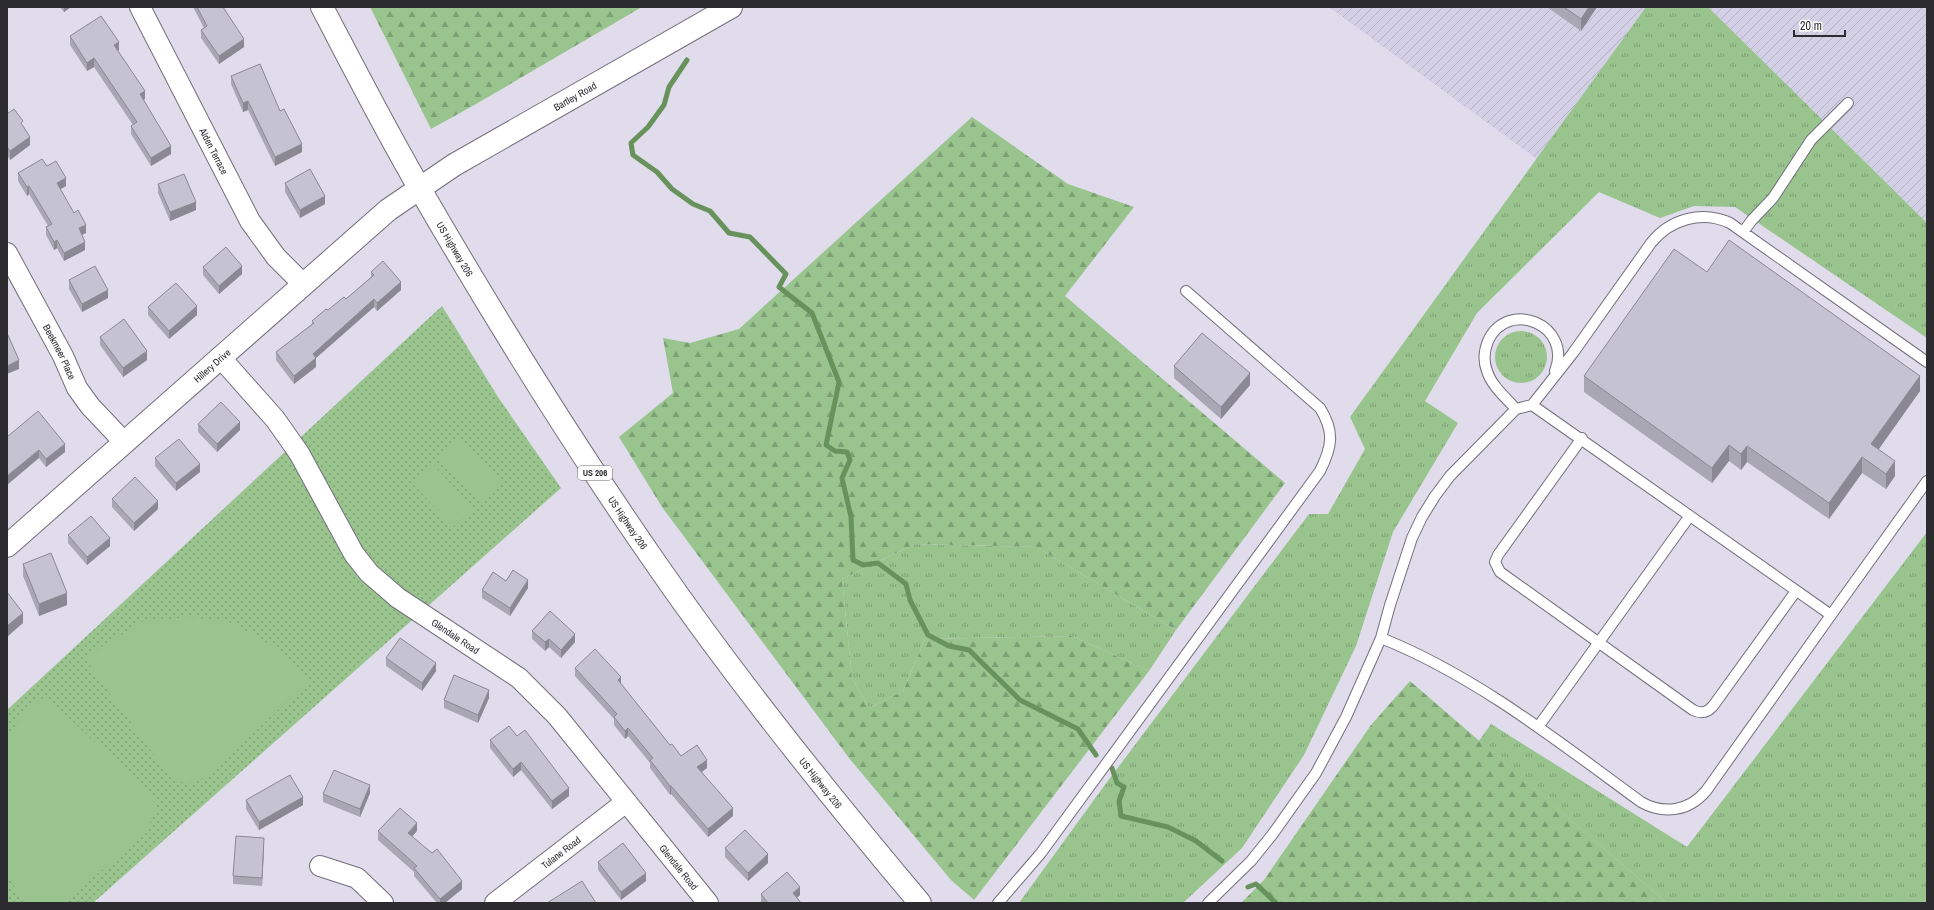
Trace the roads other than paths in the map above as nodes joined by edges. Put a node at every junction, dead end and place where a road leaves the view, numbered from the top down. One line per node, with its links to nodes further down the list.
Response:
1 (140, 7): 8 (street, Alden Terrace)
2 (322, 7): 5 (main road, US Highway 206 / US 206)
3 (731, 7): 5 (main road, Bartley Road)
4 (1848, 103): 6 (lane)
5 (419, 188): 8 (main road, Hillery Drive); 30 (main road, US Highway 206 / US 206)
6 (1743, 232): 11 (lane); 12 (lane)
7 (7, 253): 16 (street, Beekmeer Place)
8 (303, 284): 10 (main road, Hillery Drive)
9 (1186, 291): 31 (lane)
10 (220, 357): 16 (main road, Hillery Drive); 25 (street, Glendale Road)
11 (1927, 362)
12 (1553, 377): 13 (lane); 14 (lane)
13 (1532, 405): 14 (lane); 15 (lane)
14 (1516, 409): 22 (lane)
15 (1582, 438): 18 (lane); 23 (lane)
16 (124, 442): 19 (main road, Hillery Drive)
17 (1927, 481): 21 (lane)
18 (1689, 517): 20 (lane); 23 (lane)
19 (7, 546)
20 (1796, 591): 21 (lane); 23 (lane)
21 (1831, 615): 24 (lane)
22 (1381, 638): 24 (lane); 32 (lane)
23 (1599, 643): 24 (lane)
24 (1538, 727)
25 (626, 802): 28 (street, Tulane Road); 29 (street, Glendale Road)
26 (320, 866): 27 (street)
27 (383, 903)
28 (495, 903)
29 (708, 903)
30 (920, 903)
31 (998, 903)
32 (1208, 903)

